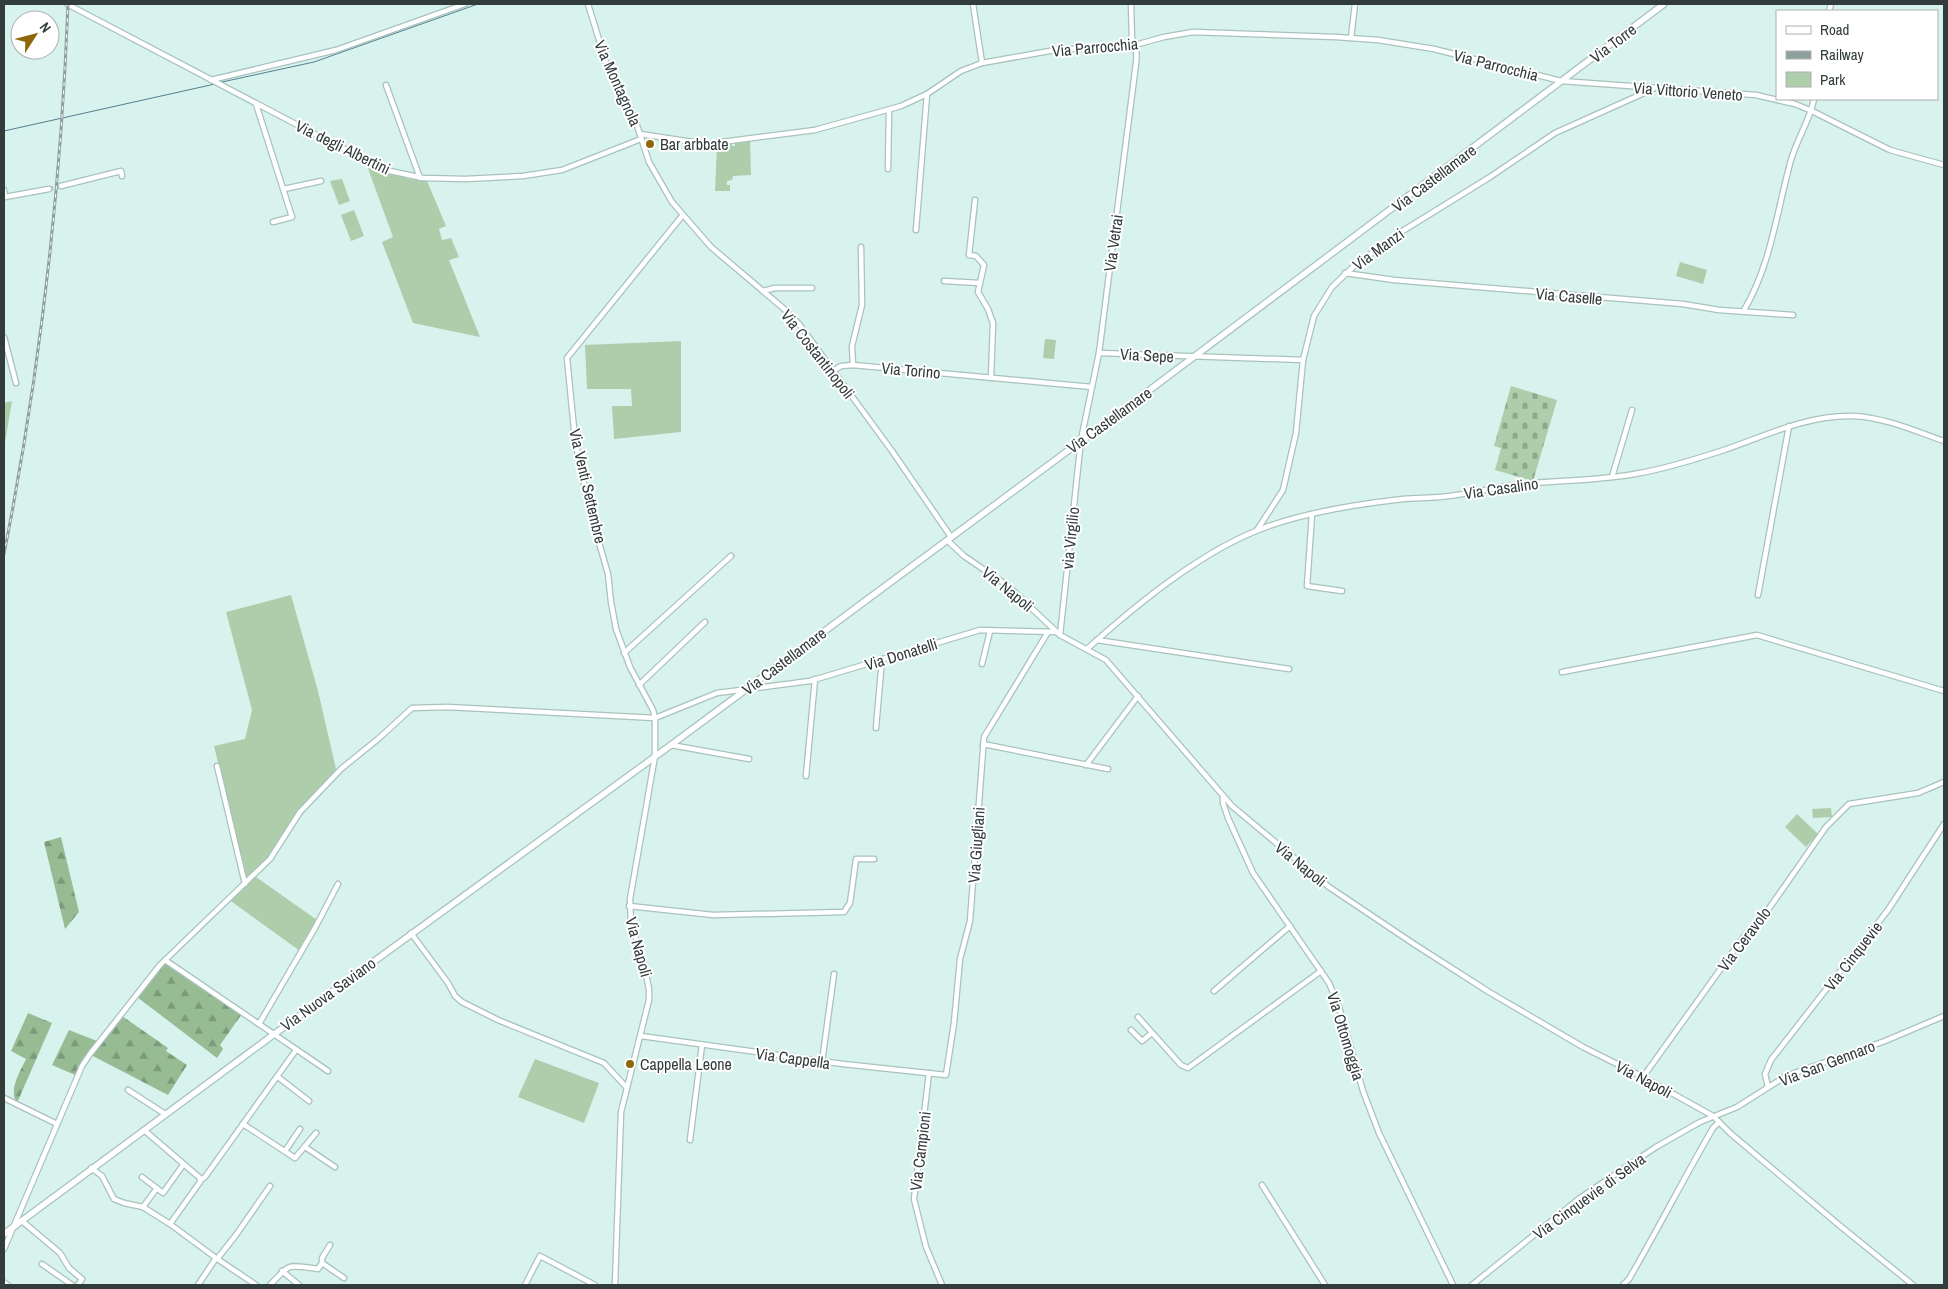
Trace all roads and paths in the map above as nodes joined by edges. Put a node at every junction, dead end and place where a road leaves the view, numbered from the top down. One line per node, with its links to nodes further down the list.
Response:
1 (67, 4): 12 (street, Via degli Albertini)
2 (464, 4): 12 (street)
3 (588, 4): 20 (street, Via Montagnola)
4 (973, 4): 10 (street)
5 (1131, 4): 9 (street, Via Vetrai)
6 (1355, 4): 8 (street)
7 (1664, 4): 11 (main road, Via Torre)
8 (1350, 38): 9 (street, Via Parrocchia); 11 (street, Via Parrocchia)
9 (1136, 45): 10 (street, Via Parrocchia); 43 (street, Via Vetrai)
10 (982, 64): 15 (street, Via Parrocchia)
11 (1562, 81): 14 (street, Via Vittorio Veneto); 44 (main road, Via Castellamare)
12 (215, 82): 17 (street, Via degli Albertini)
13 (386, 86): 24 (street)
14 (1654, 89): 19 (street, Via Vittorio Veneto); 35 (street, Via Manzi)
15 (927, 94): 18 (street, Via Parrocchia); 33 (street)
16 (1814, 100): 19 (street)
17 (256, 104): 24 (street, Via degli Albertini); 28 (street)
18 (889, 110): 20 (street, Via Parrocchia); 22 (street)
19 (1812, 111): 21 (street, Via Vittorio Veneto); 40 (street)
20 (641, 137): 24 (street, Via degli Albertini); 31 (street, Via Costantinopoli)
21 (1944, 165)
22 (888, 169)
23 (122, 176): 26 (street)
24 (420, 178)
25 (321, 181): 28 (street)
26 (61, 186)
27 (49, 189): 29 (street)
28 (284, 189): 32 (street)
29 (4, 190)
30 (975, 200): 37 (street)
31 (682, 216): 39 (street, Via Costantinopoli); 69 (street, Via Venti Settembre)
32 (272, 222)
33 (916, 230)
34 (861, 247): 46 (street)
35 (1345, 273): 40 (street, Via Caselle); 45 (street, Via Manzi)
36 (944, 281): 37 (street)
37 (979, 283): 48 (street)
38 (812, 288): 39 (street)
39 (763, 291): 47 (street, Via Costantinopoli)
40 (1744, 310): 41 (street, Via Caselle)
41 (1792, 315)
42 (4, 337): 49 (street)
43 (1099, 353): 44 (street, Via Sepe); 50 (street, Via Vetrai)
44 (1195, 357): 45 (street, Via Sepe); 53 (main road, Via Castellamare)
45 (1302, 360): 57 (street, Via Manzi)
46 (853, 365): 47 (street, Via Torino); 48 (street, Via Torino)
47 (833, 371): 58 (street, Via Costantinopoli)
48 (990, 378): 50 (street, Via Torino)
49 (16, 383)
50 (1092, 387): 53 (street, Via Vetrai)
51 (1632, 410): 55 (street)
52 (1789, 426): 54 (street, Via Casalino); 55 (street, Via Casalino); 61 (street)
53 (1082, 440): 58 (main road, Via Castellamare); 66 (street, via Virgilio)
54 (1944, 442)
55 (1612, 478): 56 (street, Via Casalino)
56 (1312, 514): 57 (street, Via Casalino); 60 (street)
57 (1257, 531): 67 (street, Via Casalino)
58 (949, 539): 65 (street, Via Napoli); 76 (main road, Via Castellamare)
59 (731, 556): 69 (street)
60 (1342, 591)
61 (1758, 595)
62 (705, 622): 75 (street)
63 (990, 630): 64 (street, Via Donatelli); 70 (street, Via Donatelli); 71 (street)
64 (1048, 632): 65 (street, Via Donatelli); 81 (street, Via Giugliani)
65 (1056, 632): 66 (street, Via Napoli)
66 (1060, 636): 68 (street, Via Napoli)
67 (1097, 640): 68 (street, Via Casalino); 72 (street)
68 (1088, 649): 78 (street, Via Napoli)
69 (624, 653): 75 (street, Via Venti Settembre)
70 (882, 659): 74 (street, Via Donatelli); 80 (street)
71 (982, 664)
72 (1289, 669)
73 (1562, 672): 77 (street)
74 (815, 679): 76 (street, Via Donatelli); 88 (street)
75 (639, 684): 79 (street, Via Venti Settembre)
76 (748, 688): 79 (street, Via Donatelli); 82 (main road, Via Castellamare)
77 (1944, 691)
78 (1138, 696): 85 (street); 90 (street, Via Napoli)
79 (655, 718): 83 (street, Via Venti Settembre); 93 (street)
80 (876, 728)
81 (983, 744): 85 (street); 114 (street, Via Giugliani)
82 (671, 745): 83 (main road, Via Castellamare); 84 (street)
83 (655, 756): 95 (street, Via Napoli); 97 (main road, Via Nuova Saviano)
84 (750, 759)
85 (1086, 765): 87 (street)
86 (217, 766): 93 (street)
87 (1108, 769)
88 (806, 776)
89 (1944, 782): 116 (street, Via Ceravolo)
90 (1224, 797): 96 (street, Via Ottomoggia); 116 (street, Via Napoli)
91 (1944, 824): 117 (street, Via Cinquevie)
92 (874, 859): 95 (street)
93 (245, 884): 98 (street)
94 (338, 884): 104 (street)
95 (629, 906): 108 (street, Via Napoli)
96 (1290, 926): 99 (street, Via Ottomoggia); 101 (street)
97 (411, 933): 107 (main road, Via Nuova Saviano); 118 (street)
98 (165, 960): 104 (street); 125 (street)
99 (1322, 971): 106 (street); 164 (street, Via Ottomoggia)
100 (834, 974): 111 (street)
101 (1214, 991)
102 (1944, 1016): 117 (street, Via San Gennaro)
103 (1138, 1017): 106 (street)
104 (260, 1024): 107 (street)
105 (1131, 1030): 106 (street)
106 (1152, 1033)
107 (273, 1035): 110 (street); 122 (main road, Via Nuova Saviano)
108 (641, 1036): 109 (street, Via Cappella); 118 (street, Via Napoli)
109 (702, 1045): 111 (street, Via Cappella); 130 (street)
110 (296, 1050): 112 (street); 115 (street)
111 (822, 1062): 113 (street, Via Cappella)
112 (328, 1071)
113 (929, 1073): 114 (street, Via Cappella); 162 (street, Via Campioni)
114 (946, 1075)
115 (278, 1077): 121 (street); 126 (street)
116 (1642, 1077): 123 (street, Via Napoli)
117 (1768, 1086): 123 (street, Via San Gennaro)
118 (628, 1088): 161 (street, Via Napoli)
119 (128, 1090): 122 (street)
120 (4, 1098): 125 (street)
121 (309, 1101)
122 (165, 1114): 128 (main road, Via Nuova Saviano)
123 (1713, 1116): 124 (street, Via Napoli); 165 (street, Via Cinquevie di Selva)
124 (1719, 1122): 166 (street); 167 (street, Via Napoli)
125 (57, 1124): 144 (street)
126 (243, 1124): 132 (street); 137 (street)
127 (300, 1129): 132 (street)
128 (144, 1130): 133 (street); 135 (main road, Via Nuova Saviano)
129 (316, 1133): 131 (street)
130 (690, 1140)
131 (305, 1146): 132 (street); 134 (street)
132 (285, 1152)
133 (183, 1165): 137 (street); 140 (street)
134 (335, 1167)
135 (91, 1168): 141 (street); 142 (main road, Via Nuova Saviano)
136 (142, 1177): 140 (street)
137 (201, 1180): 143 (street)
138 (1262, 1185): 163 (street)
139 (270, 1186): 148 (street)
140 (157, 1188): 141 (street)
141 (143, 1207): 143 (street)
142 (22, 1221): 144 (main road, Via Nuova Saviano); 154 (street)
143 (170, 1224): 148 (street)
144 (13, 1227): 145 (main road, Via Nuova Saviano); 147 (street)
145 (4, 1234)
146 (330, 1245): 149 (street)
147 (4, 1250)
148 (217, 1259): 155 (street); 156 (street)
149 (322, 1263): 151 (street); 152 (street)
150 (42, 1264): 153 (street)
151 (282, 1271): 157 (street); 158 (street)
152 (344, 1278)
153 (72, 1285)
154 (78, 1285)
155 (198, 1285)
156 (256, 1285)
157 (270, 1285)
158 (299, 1285)
159 (525, 1285): 160 (street)
160 (596, 1285)
161 (616, 1285)
162 (942, 1285)
163 (1325, 1285)
164 (1453, 1285)
165 (1472, 1285)
166 (1623, 1285)
167 (1913, 1285)

